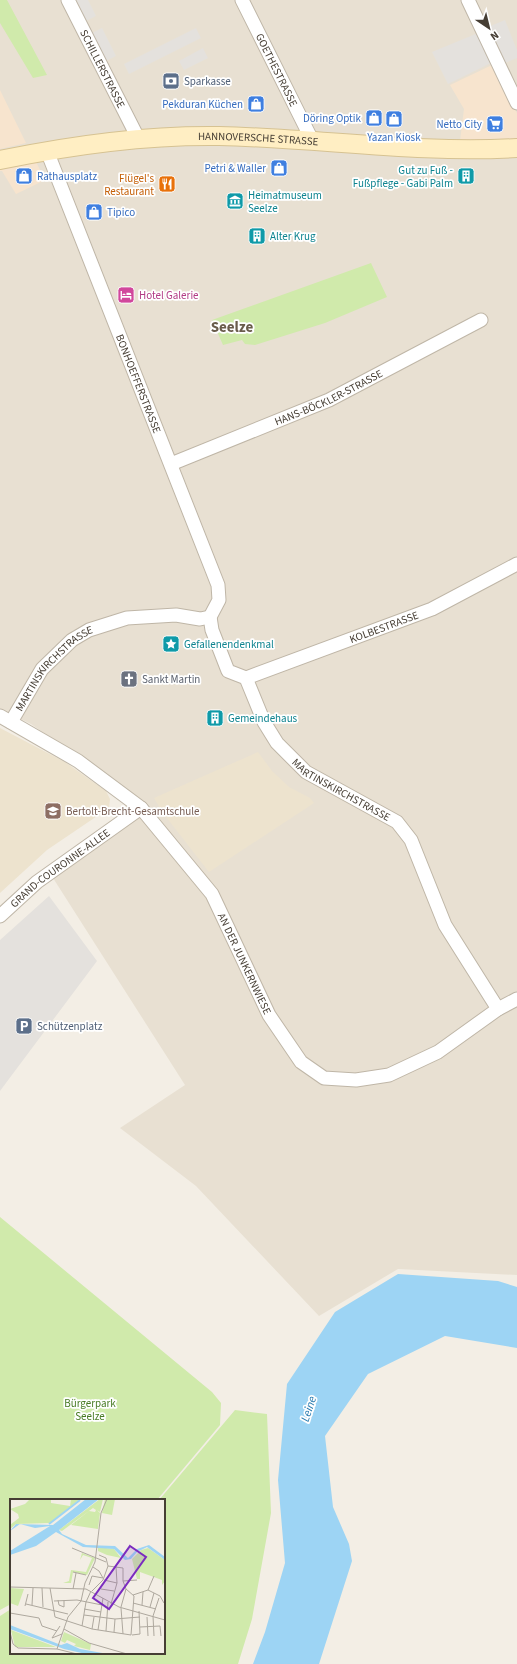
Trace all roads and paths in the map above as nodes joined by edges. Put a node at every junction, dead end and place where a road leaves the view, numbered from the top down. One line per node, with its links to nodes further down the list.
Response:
1 (68, 0): 5 (street, SCHILLERSTRASSE)
2 (242, 0): 6 (street, GOETHESTRASSE)
3 (468, 0): 4 (street)
4 (517, 103)
5 (138, 138): 6 (street, HANNOVERSCHE STRASSE); 8 (street, HANNOVERSCHE STRASSE)
6 (312, 140): 7 (street, HANNOVERSCHE STRASSE)
7 (517, 148)
8 (47, 150): 9 (street, HANNOVERSCHE STRASSE); 11 (street, BONHOEFFERSTRASSE)
9 (0, 160)
10 (481, 320): 11 (street, HANS-BÖCKLER-STRASSE)
11 (171, 464): 13 (street, BONHOEFFERSTRASSE)
12 (517, 564): 14 (street, KOLBESTRASSE)
13 (210, 617): 14 (street); 15 (street, MARTINSKIRCHSTRASSE)
14 (246, 678): 19 (street, MARTINSKIRCHSTRASSE)
15 (6, 719): 16 (street, AN DER JUNKERNWIESE)
16 (141, 808): 17 (street, GRAND-COURONNE-ALLEE); 19 (street, AN DER JUNKERNWIESE)
17 (0, 916)
18 (517, 999): 19 (street, AN DER JUNKERNWIESE)
19 (498, 1009)

